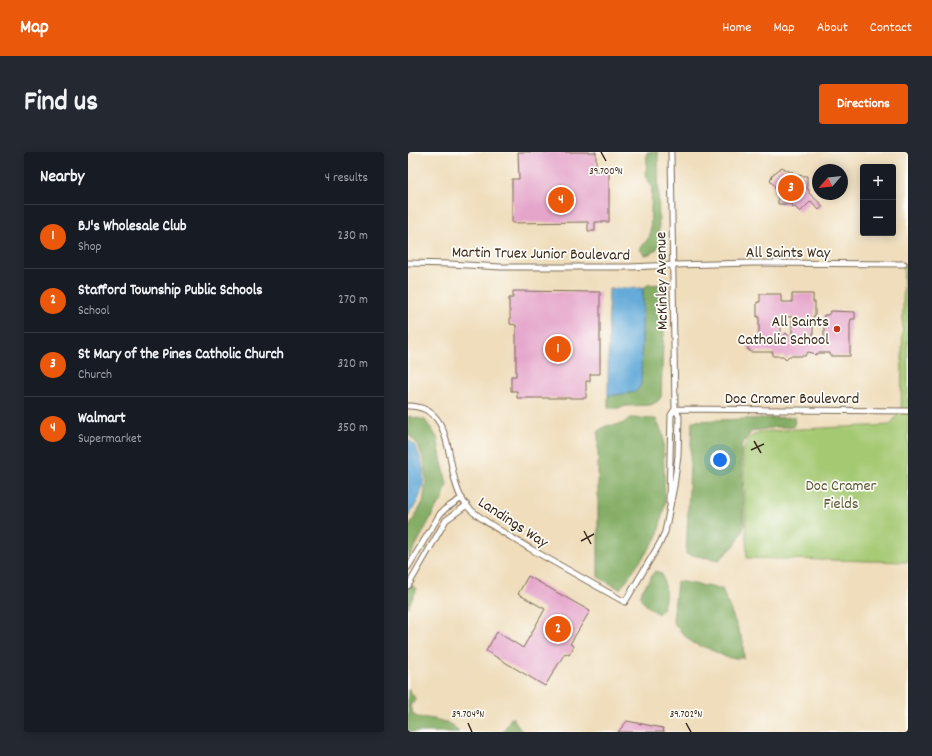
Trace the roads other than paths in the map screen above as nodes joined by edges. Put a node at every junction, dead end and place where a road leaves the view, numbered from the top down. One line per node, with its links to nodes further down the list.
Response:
1 (671, 152): 4 (street, McKinley Avenue)
2 (408, 263): 4 (street, Martin Truex Junior Boulevard)
3 (904, 264): 4 (street, All Saints Way)
4 (673, 265): 6 (street, McKinley Avenue)
5 (408, 406): 8 (street, Landings Way)
6 (675, 409): 7 (street, Doc Cramer Boulevard); 10 (street, McKinley Avenue); 10 (street, McKinley Avenue)
7 (908, 411)
8 (462, 498): 9 (street, Landings Way); 11 (street)
9 (467, 505): 12 (street); 14 (street, Landings Way)
10 (668, 518): 14 (street, McKinley Avenue)
11 (409, 565): 12 (street)
12 (419, 567): 13 (street)
13 (408, 586)
14 (625, 602)

